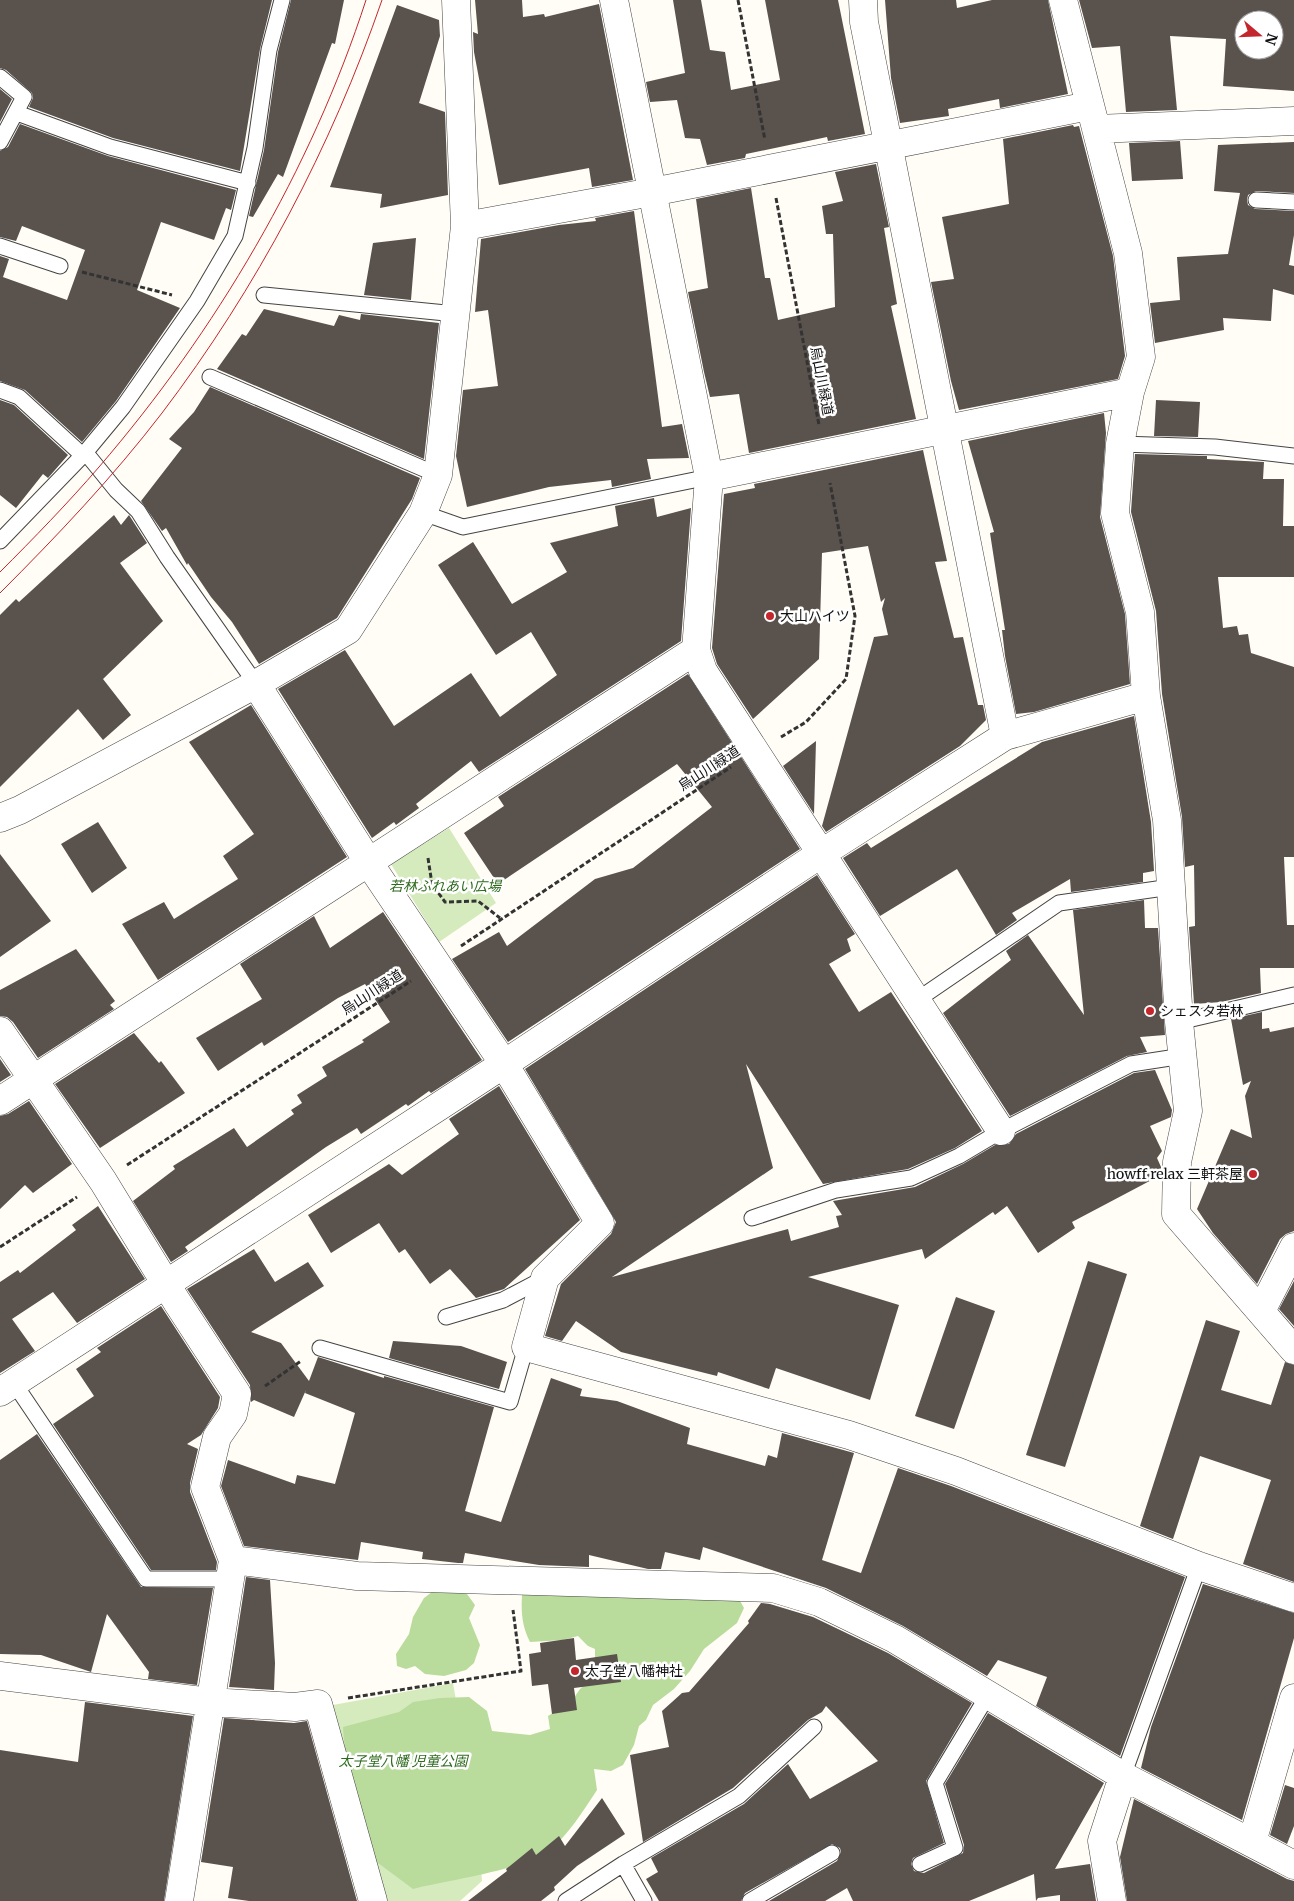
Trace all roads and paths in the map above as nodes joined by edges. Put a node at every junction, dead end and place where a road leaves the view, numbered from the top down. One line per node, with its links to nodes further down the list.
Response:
1 (282, 0): 14 (lane)
2 (456, 0): 18 (street)
3 (614, 0): 15 (street)
4 (738, 0): 13 (path, 烏山川緑道)
5 (863, 0): 12 (street)
6 (1063, 0): 9 (street)
7 (0, 77): 8 (lane)
8 (18, 113): 11 (lane); 14 (lane)
9 (1092, 118): 10 (street); 12 (street); 26 (street)
10 (1294, 121)
11 (0, 142)
12 (889, 146): 13 (street); 27 (street)
13 (770, 169): 15 (street); 29 (path, 烏山川緑道)
14 (248, 183): 22 (lane)
15 (652, 192): 18 (street); 33 (street)
16 (1256, 200): 17 (lane)
17 (1294, 202)
18 (465, 226): 23 (street)
19 (0, 246): 20 (lane)
20 (60, 266): 22 (path)
21 (264, 295): 23 (lane)
22 (197, 301): 30 (lane)
23 (456, 314): 32 (street)
24 (210, 377): 32 (lane)
25 (0, 390): 30 (lane)
26 (1130, 392): 27 (street); 28 (street)
27 (943, 430): 29 (street); 39 (street)
28 (1120, 444): 31 (lane); 38 (street)
29 (825, 453): 33 (street); 40 (path, 烏山川緑道)
30 (84, 454): 35 (lane); 37 (lane)
31 (1294, 456)
32 (438, 475): 34 (street)
33 (709, 477): 34 (lane); 36 (street)
34 (423, 513): 37 (street)
35 (0, 541)
36 (696, 650): 40 (street); 42 (street)
37 (256, 684): 41 (street); 44 (street)
38 (1146, 696): 39 (street); 45 (street)
39 (1005, 736): 43 (street)
40 (755, 752): 43 (street); 46 (path, 烏山川緑道)
41 (0, 818)
42 (414, 834): 44 (street); 46 (path)
43 (822, 853): 49 (street); 53 (street)
44 (369, 863): 47 (street); 54 (street)
45 (1171, 887): 49 (lane); 50 (street)
46 (500, 918): 47 (path, 烏山川緑道)
47 (436, 964): 53 (street); 57 (path, 烏山川緑道)
48 (1294, 995): 50 (lane)
49 (917, 1000): 56 (street)
50 (1179, 1022): 52 (street)
51 (0, 1031): 54 (street)
52 (1183, 1056): 56 (lane); 63 (street)
53 (504, 1064): 61 (street); 62 (street)
54 (33, 1079): 55 (street); 57 (street)
55 (0, 1101)
56 (1001, 1131): 58 (lane)
57 (103, 1181): 60 (path, 烏山川緑道); 62 (street)
58 (752, 1218)
59 (1294, 1246): 63 (street)
60 (0, 1247)
61 (545, 1278): 64 (lane); 65 (street)
62 (165, 1284): 68 (street); 69 (street)
63 (1261, 1310): 67 (street)
64 (446, 1317)
65 (526, 1347): 66 (lane); 70 (street)
66 (320, 1348): 69 (path)
67 (1294, 1350)
68 (7, 1388): 71 (lane)
69 (235, 1404): 71 (street)
70 (1199, 1566): 72 (street); 80 (lane)
71 (231, 1569): 76 (street); 78 (street)
72 (1294, 1598)
73 (513, 1607): 75 (path)
74 (0, 1676): 78 (street)
75 (378, 1693)
76 (988, 1695): 80 (street); 84 (lane)
77 (1294, 1698): 81 (street)
78 (210, 1702): 86 (street); 87 (street)
79 (814, 1727): 83 (lane)
80 (1123, 1776): 81 (street); 91 (street)
81 (1252, 1842): 85 (street)
82 (832, 1853): 90 (lane)
83 (623, 1864): 88 (lane); 89 (lane)
84 (920, 1864)
85 (1294, 1865)
86 (179, 1901)
87 (374, 1901)
88 (566, 1901)
89 (644, 1901)
90 (750, 1901)
91 (1112, 1901)

